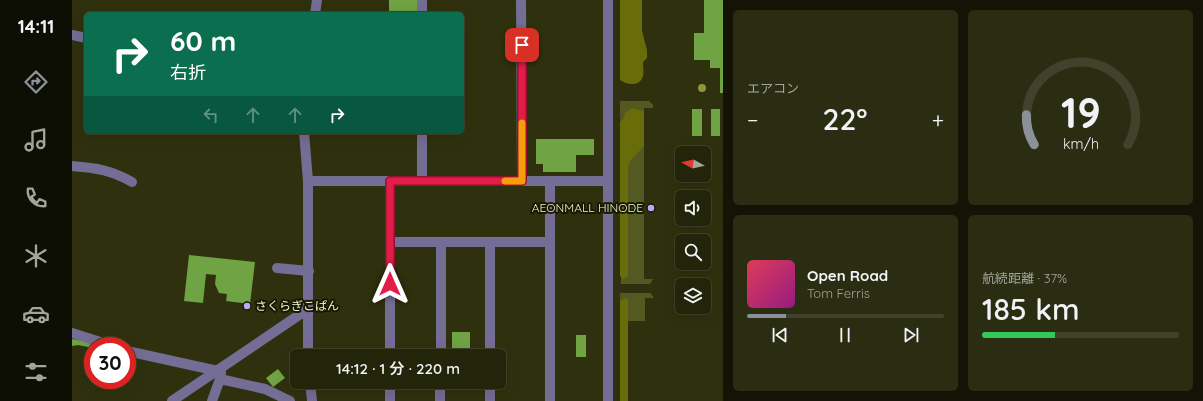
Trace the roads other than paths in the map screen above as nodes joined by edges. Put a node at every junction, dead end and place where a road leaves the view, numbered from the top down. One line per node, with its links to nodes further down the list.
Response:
1 (317, 0): 5 (street)
2 (422, 0): 6 (street)
3 (521, 0): 15 (street)
4 (608, 0): 17 (street)
5 (315, 12)
6 (422, 12)
7 (72, 35): 8 (street)
8 (84, 38)
9 (304, 134): 12 (street)
10 (422, 134): 14 (street)
11 (72, 166): 18 (street)
12 (308, 181): 13 (street); 24 (street)
13 (390, 181): 14 (street); 19 (street)
14 (422, 181): 15 (street)
15 (522, 181): 16 (street)
16 (550, 181): 17 (street); 22 (street)
17 (608, 181): 46 (street)
18 (132, 182)
19 (390, 242): 20 (street); 29 (street)
20 (441, 242): 21 (street); 30 (street)
21 (490, 242): 22 (street); 31 (street)
22 (550, 242): 45 (street)
23 (277, 268): 24 (street)
24 (308, 271): 25 (street)
25 (308, 309): 28 (street); 33 (street)
26 (72, 333): 27 (street)
27 (85, 337)
28 (308, 349)
29 (390, 349)
30 (440, 349)
31 (490, 349)
32 (136, 352): 33 (street)
33 (220, 373): 38 (street); 39 (street); 40 (street)
34 (311, 389): 41 (street)
35 (390, 389): 42 (street)
36 (440, 389): 43 (street)
37 (490, 389): 44 (street)
38 (172, 401)
39 (212, 401)
40 (290, 401)
41 (312, 401)
42 (390, 401)
43 (440, 401)
44 (490, 401)
45 (550, 401)
46 (608, 401)

